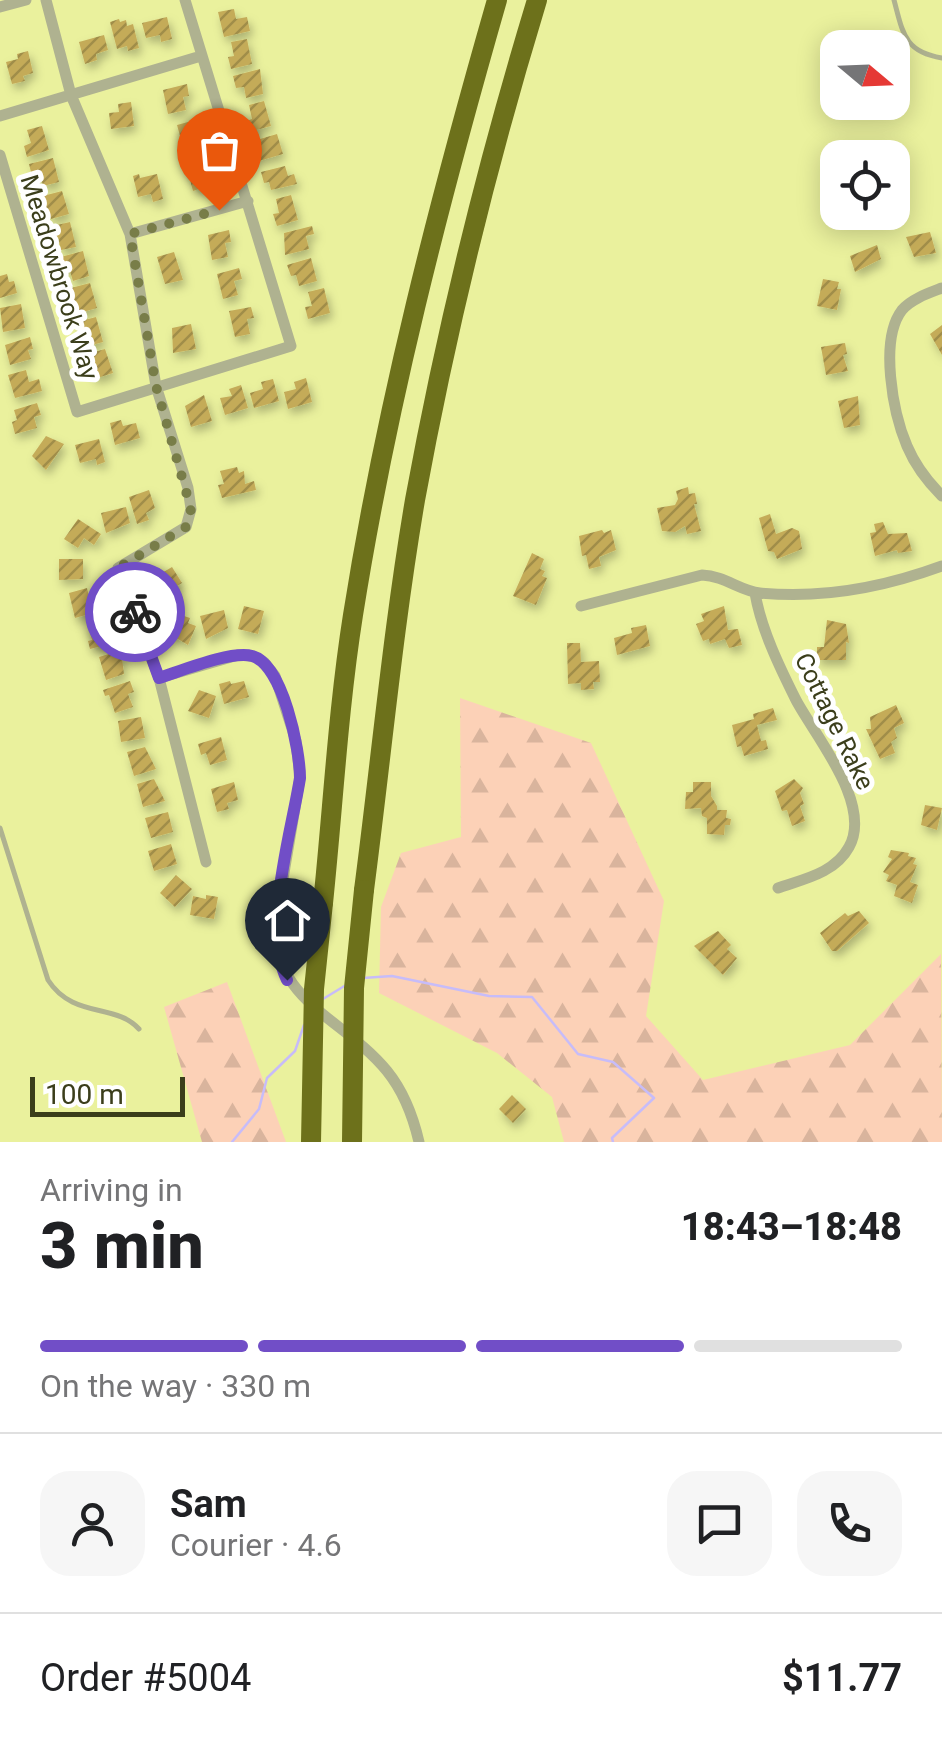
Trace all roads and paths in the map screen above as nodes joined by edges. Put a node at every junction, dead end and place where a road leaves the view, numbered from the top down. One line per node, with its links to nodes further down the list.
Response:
1 (26, 0): 7 (street)
2 (46, 0): 10 (street)
3 (185, 0): 8 (street)
4 (498, 0): 26 (highway, bridge)
5 (537, 0): 27 (highway, bridge)
6 (894, 0): 9 (lane)
7 (0, 8)
8 (201, 56): 10 (street); 13 (street)
9 (942, 58)
10 (70, 95): 11 (street); 14 (street)
11 (0, 116)
12 (0, 155): 16 (street, Meadowbrook Way)
13 (248, 201): 14 (street); 16 (street)
14 (130, 234): 16 (street)
15 (942, 288): 17 (street)
16 (156, 386): 21 (street)
17 (942, 496)
18 (942, 566): 19 (street)
19 (755, 593): 20 (street); 24 (street, Cottage Rake)
20 (581, 606)
21 (159, 678): 23 (street); 28 (street, bridge)
22 (0, 828): 25 (lane)
23 (206, 862)
24 (778, 888)
25 (138, 1029)
26 (310, 1142)
27 (352, 1142)
28 (419, 1142)

